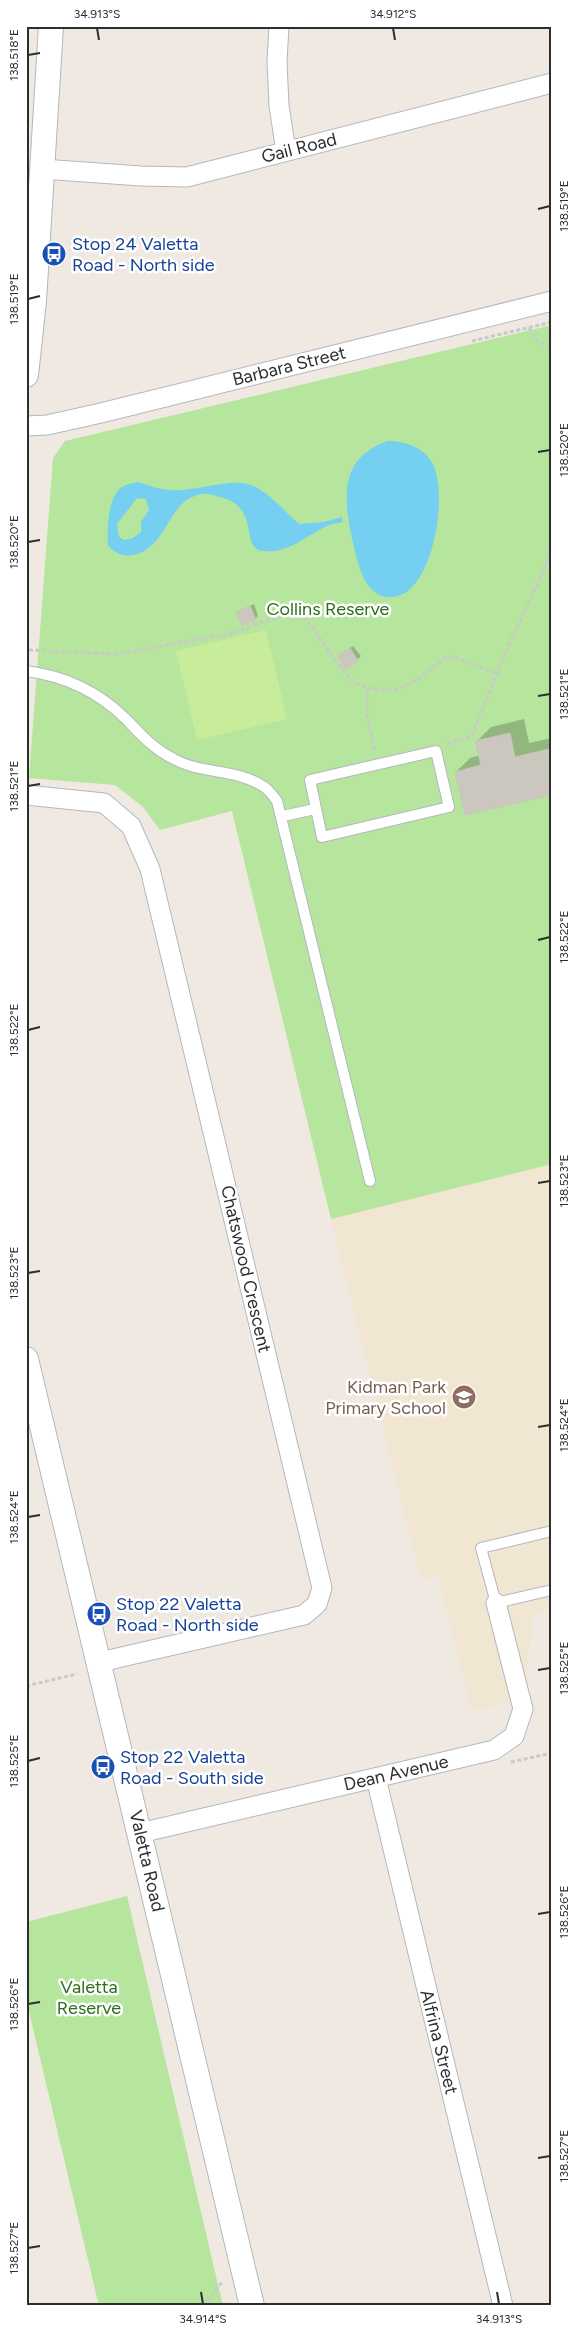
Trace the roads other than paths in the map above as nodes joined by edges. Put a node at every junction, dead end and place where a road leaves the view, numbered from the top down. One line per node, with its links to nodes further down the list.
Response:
1 (51, 26): 5 (street)
2 (279, 26): 4 (street)
3 (552, 84): 4 (street, Gail Road)
4 (286, 151): 5 (street, Gail Road)
5 (42, 169): 6 (street)
6 (30, 300): 8 (street)
7 (552, 301): 9 (street, Barbara Street)
8 (26, 375)
9 (26, 426)
10 (26, 671): 13 (lane)
11 (26, 795): 19 (street, Chatswood Crescent)
12 (316, 809): 12 (lane); 13 (lane)
13 (283, 816): 14 (lane)
14 (370, 1181)
15 (26, 1359): 19 (street, Valetta Road)
16 (552, 1531): 18 (lane)
17 (552, 1590): 18 (lane)
18 (496, 1603): 20 (street, Dean Avenue)
19 (100, 1662): 21 (street, Valetta Road)
20 (376, 1778): 21 (street, Dean Avenue); 23 (street, Alfrina Street)
21 (140, 1833): 22 (street, Valetta Road)
22 (252, 2306)
23 (503, 2306)

